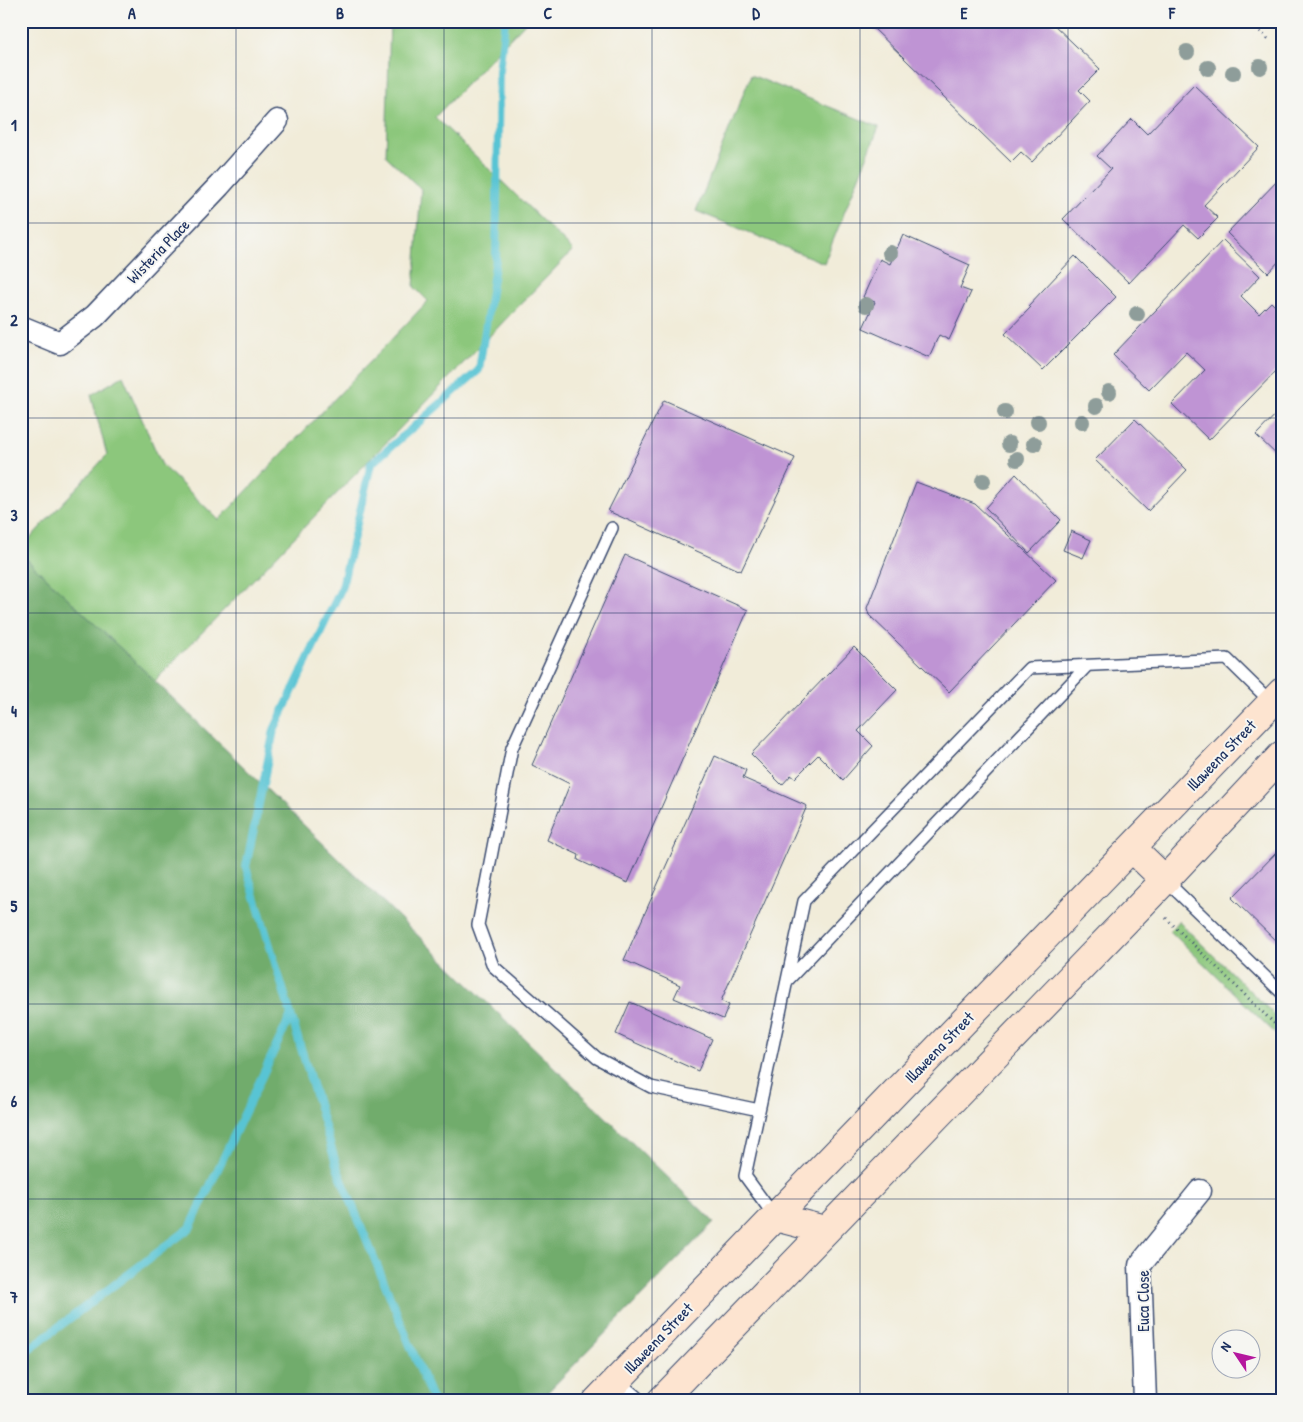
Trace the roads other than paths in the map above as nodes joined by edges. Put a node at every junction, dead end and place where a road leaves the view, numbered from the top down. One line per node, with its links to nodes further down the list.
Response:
1 (278, 121): 2 (street, Wisteria Place)
2 (21, 327)
3 (612, 528): 11 (lane)
4 (1087, 666): 5 (lane); 9 (lane); 9 (lane)
5 (1278, 702): 7 (main road, Illaweena Street)
6 (1282, 754): 8 (main road)
7 (1132, 848): 8 (main road); 13 (main road, Illaweena Street)
8 (1165, 880): 10 (lane); 14 (main road)
9 (787, 982): 11 (lane)
10 (1282, 993)
11 (759, 1110): 13 (lane)
12 (1200, 1191): 17 (street, Euca Close)
13 (774, 1217): 14 (main road); 15 (main road, Illaweena Street)
14 (825, 1230): 16 (main road)
15 (614, 1395)
16 (661, 1401)
17 (1145, 1401)

